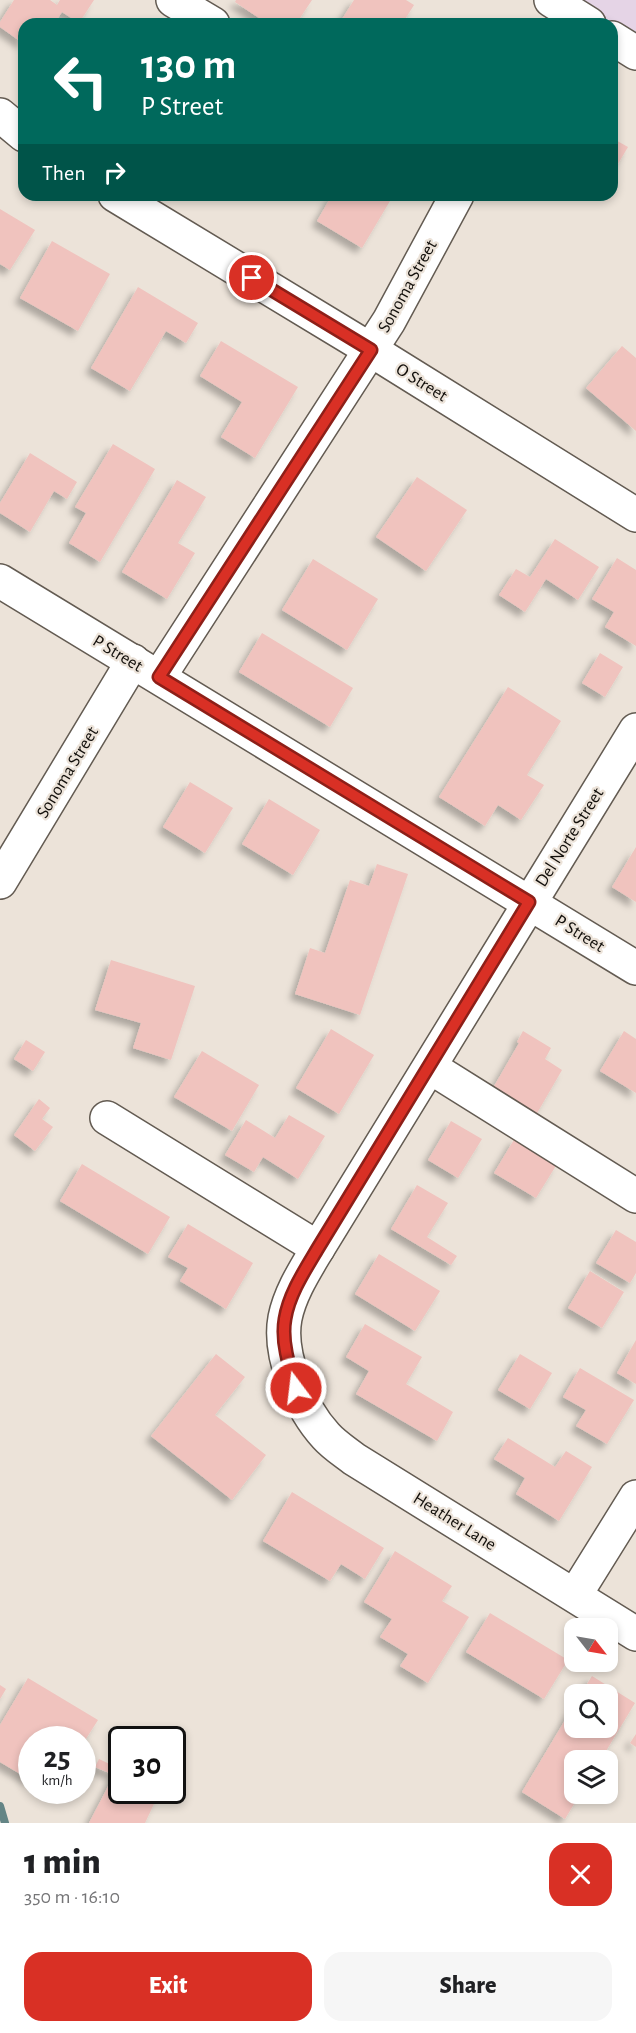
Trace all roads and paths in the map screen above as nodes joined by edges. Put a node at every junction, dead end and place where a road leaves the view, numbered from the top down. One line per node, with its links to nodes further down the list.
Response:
1 (173, 0): 2 (street)
2 (203, 18)
3 (618, 42): 4 (street)
4 (636, 53)
5 (0, 115): 6 (street)
6 (18, 130)
7 (125, 201): 9 (street, O Street)
8 (454, 201): 9 (street, Sonoma Street)
9 (371, 350): 10 (street, O Street); 12 (street, Sonoma Street)
10 (636, 515)
11 (0, 582): 12 (street, P Street)
12 (146, 669): 14 (street, Sonoma Street); 15 (street, P Street)
13 (635, 733): 15 (street, Del Norte Street)
14 (0, 882)
15 (529, 902): 16 (street, P Street); 17 (street, Del Norte Street)
16 (636, 968)
17 (430, 1067): 19 (street); 20 (street, Del Norte Street)
18 (107, 1118): 20 (street)
19 (636, 1196)
20 (318, 1248): 21 (street, Del Norte Street)
21 (296, 1388): 23 (street, Heather Lane)
22 (636, 1497): 23 (street)
23 (575, 1595): 24 (street, Heather Lane)
24 (636, 1634)

